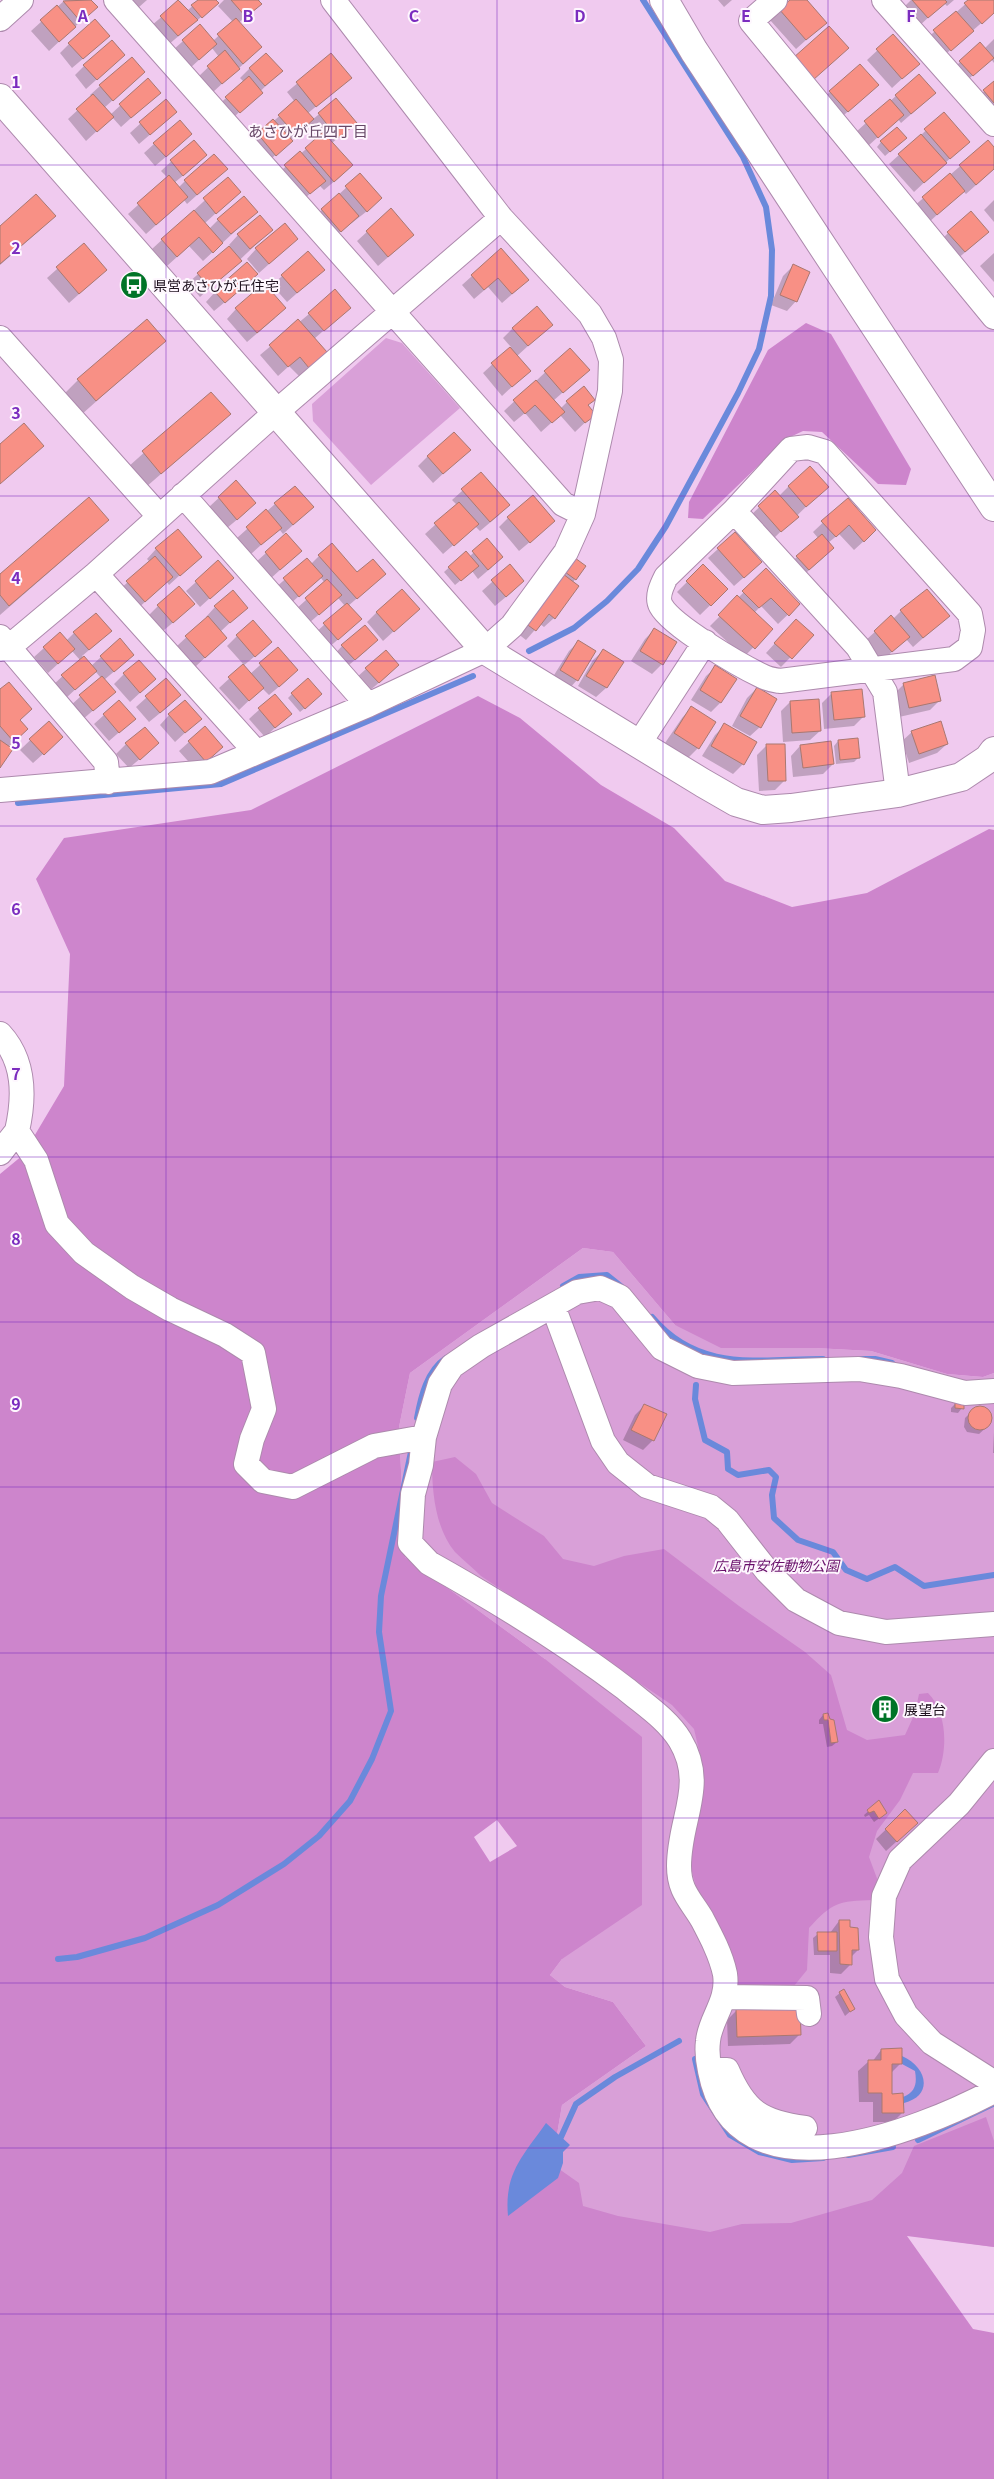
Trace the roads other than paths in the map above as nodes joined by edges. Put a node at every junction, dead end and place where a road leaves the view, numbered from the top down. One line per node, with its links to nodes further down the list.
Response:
1 (21, 0): 7 (street)
2 (116, 0): 11 (street)
3 (333, 0): 10 (street)
4 (664, 0): 16 (street)
5 (775, 0): 12 (street)
6 (884, 0): 9 (street)
7 (0, 19)
8 (0, 98): 14 (street)
9 (994, 124)
10 (501, 218): 11 (street); 18 (street)
11 (392, 314): 14 (street); 18 (street)
12 (994, 317)
13 (0, 338): 19 (street)
14 (276, 413): 15 (street); 23 (street)
15 (183, 495): 19 (street); 25 (street)
16 (994, 507)
17 (734, 511): 21 (street); 24 (street); 24 (street)
18 (583, 514): 23 (street)
19 (159, 516): 20 (street)
20 (96, 574): 22 (street); 28 (street)
21 (705, 642): 24 (street); 26 (street)
22 (3, 645): 29 (street)
23 (484, 650): 25 (street); 26 (street)
24 (871, 670): 31 (street)
25 (368, 705): 28 (street)
26 (638, 745): 31 (street)
27 (994, 751): 31 (street)
28 (256, 752): 29 (street)
29 (108, 782): 30 (street)
30 (0, 790)
31 (898, 793)
32 (0, 1034): 33 (street)
33 (17, 1130): 34 (street); 37 (street)
34 (0, 1153)
35 (554, 1306): 36 (street); 37 (street); 38 (street)
36 (994, 1391)
37 (424, 1437): 40 (street)
38 (994, 1624)
39 (994, 1761): 42 (street)
40 (724, 1997): 41 (street); 45 (street)
41 (809, 2014)
42 (994, 2087)
43 (994, 2091): 45 (street)
44 (805, 2128): 45 (street)
45 (761, 2129)

